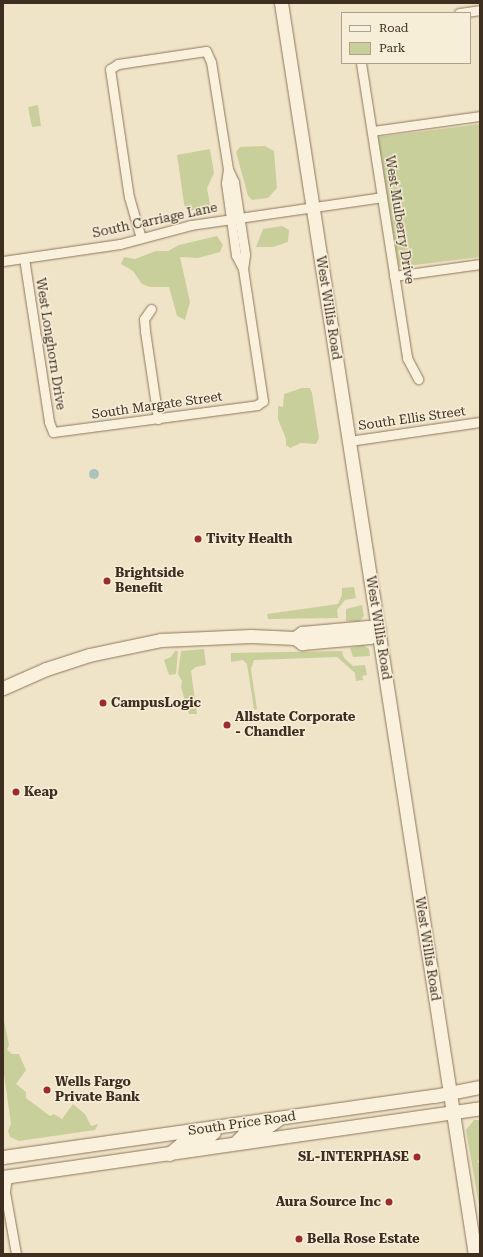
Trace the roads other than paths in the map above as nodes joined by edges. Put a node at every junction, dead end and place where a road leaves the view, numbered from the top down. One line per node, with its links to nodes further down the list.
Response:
1 (281, 3): 8 (street, West Willis Road)
2 (480, 10): 3 (street)
3 (466, 12)
4 (361, 64): 6 (street, West Mulberry Drive)
5 (480, 116): 6 (street)
6 (372, 131): 7 (street, West Mulberry Drive)
7 (382, 197): 8 (street, South Carriage Lane); 14 (street, West Mulberry Drive)
8 (312, 208): 9 (street, South Carriage Lane); 20 (street, West Willis Road)
9 (235, 218): 10 (street, South Carriage Lane); 10 (street); 17 (street, South Margate Street)
10 (141, 238): 11 (street, South Carriage Lane)
11 (24, 258): 12 (street, South Carriage Lane); 19 (street, West Longhorn Drive)
12 (3, 261)
13 (480, 264): 14 (street)
14 (394, 276): 16 (street, West Mulberry Drive)
15 (151, 309): 17 (street)
16 (418, 378)
17 (158, 419): 19 (street, South Margate Street)
18 (480, 422): 20 (street, South Ellis Street)
19 (53, 432)
20 (349, 441): 21 (street, West Willis Road)
21 (379, 630): 22 (street); 24 (street, West Willis Road)
22 (3, 688)
23 (480, 1088): 24 (street, South Price Road)
24 (450, 1094): 26 (street, West Willis Road); 27 (street, South Price Road)
25 (480, 1108): 26 (street, South Price Road)
26 (453, 1114): 29 (street, South Price Road); 35 (street, West Willis Road)
27 (280, 1118): 28 (street, South Price Road); 29 (street)
28 (218, 1126): 30 (street); 31 (street, South Price Road)
29 (235, 1145): 30 (street, South Price Road)
30 (169, 1154): 32 (street, South Price Road)
31 (3, 1155): 32 (street)
32 (5, 1177): 33 (street)
33 (4, 1191): 34 (street)
34 (16, 1254)
35 (475, 1254)

